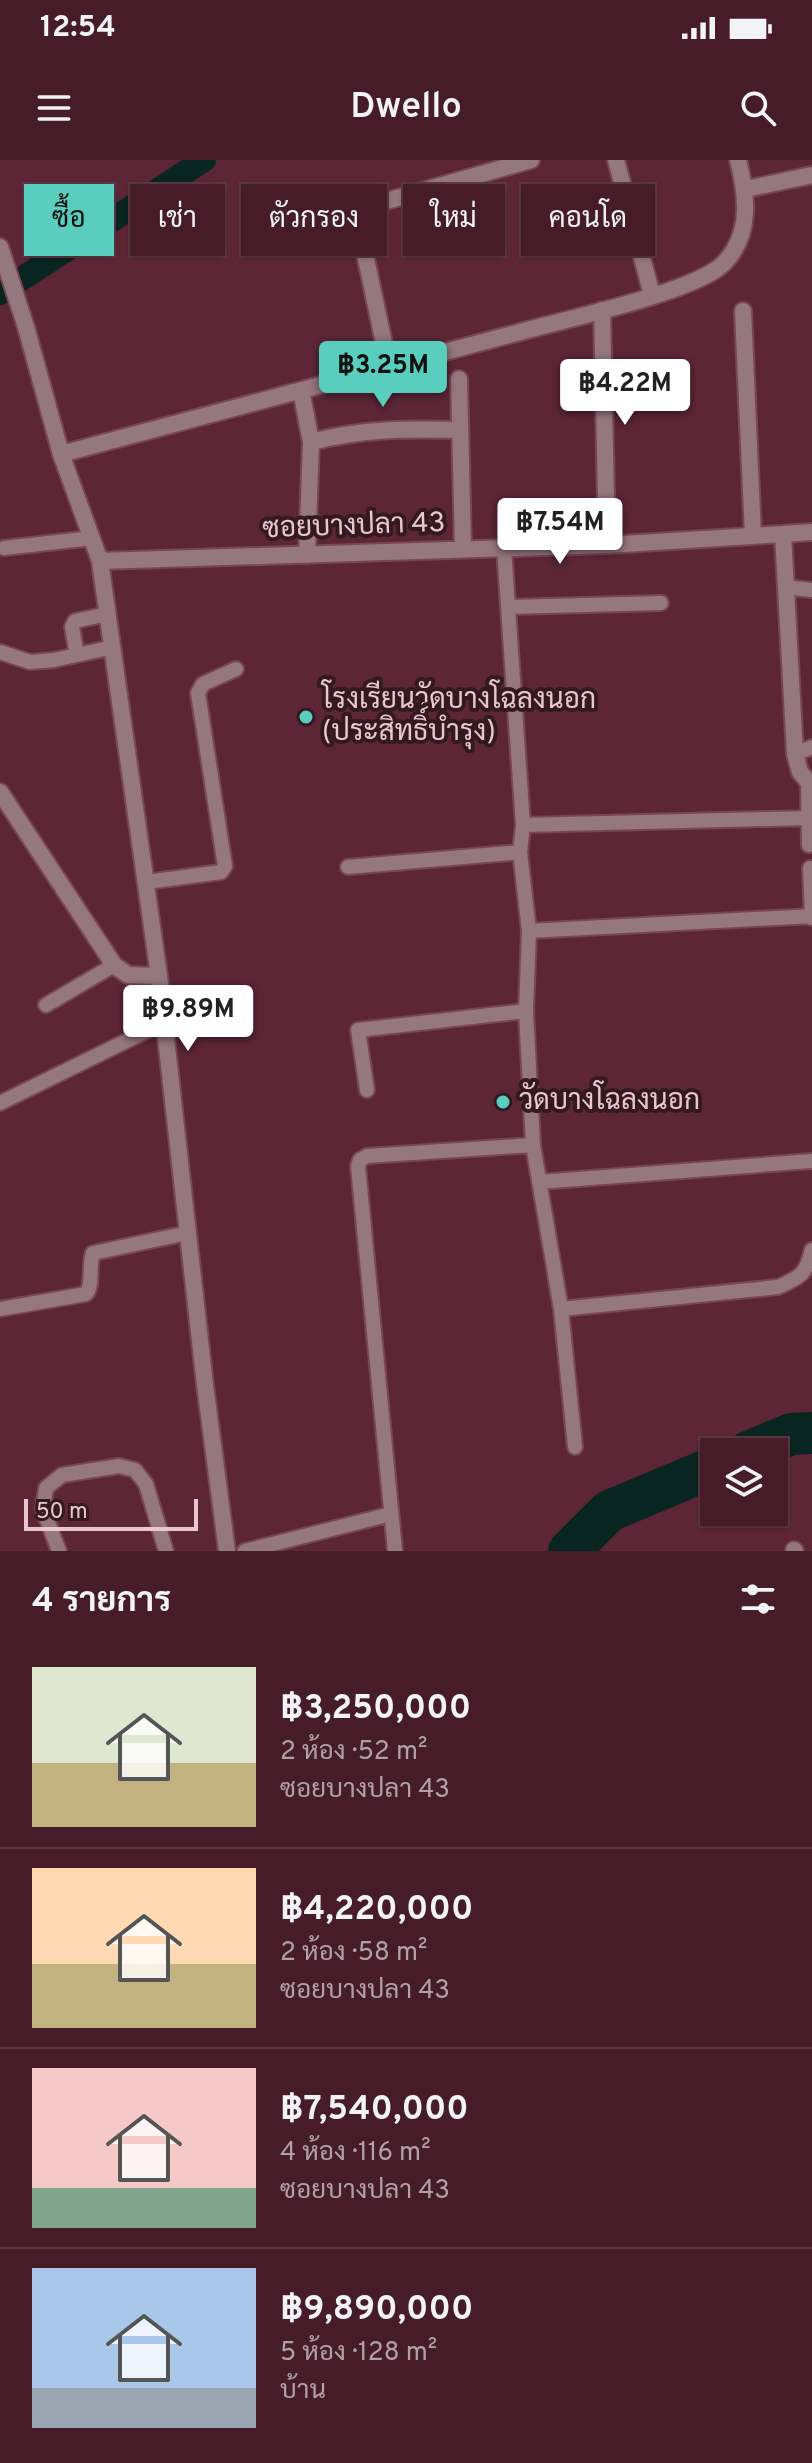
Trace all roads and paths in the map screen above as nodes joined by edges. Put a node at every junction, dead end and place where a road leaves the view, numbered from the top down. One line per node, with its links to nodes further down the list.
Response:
1 (531, 160): 10 (street)
2 (616, 160): 7 (street)
3 (738, 160): 5 (street)
4 (812, 175): 5 (street)
5 (746, 189): 7 (street)
6 (0, 248): 15 (street)
7 (652, 295): 8 (street)
8 (602, 310): 10 (street); 20 (street)
9 (743, 311): 18 (street)
10 (389, 367): 12 (street)
11 (459, 379): 13 (street)
12 (301, 390): 14 (street); 15 (street)
13 (460, 430): 14 (street); 23 (street)
14 (311, 442): 24 (street)
15 (61, 454): 19 (street)
16 (812, 532): 17 (street, ซอยบางปลา 43)
17 (783, 534): 18 (street, ซอยบางปลา 43); 26 (street)
18 (753, 536): 20 (street, ซอยบางปลา 43)
19 (92, 538): 21 (lane); 25 (street)
20 (607, 545): 22 (street, ซอยบางปลา 43)
21 (4, 548)
22 (504, 548): 23 (street, ซอยบางปลา 43); 29 (lane)
23 (463, 549): 24 (street, ซอยบางปลา 43)
24 (307, 555): 25 (street, ซอยบางปลา 43)
25 (100, 561): 30 (street)
26 (785, 587): 27 (lane); 36 (street)
27 (812, 590)
28 (661, 603): 29 (lane)
29 (508, 607): 40 (lane)
30 (108, 614): 31 (street); 33 (lane)
31 (113, 647): 33 (lane); 45 (street)
32 (0, 652): 33 (lane)
33 (77, 655)
34 (236, 669): 45 (lane)
35 (812, 747): 36 (lane)
36 (795, 754): 37 (street)
37 (810, 785): 39 (lane)
38 (0, 792): 48 (street)
39 (809, 818): 40 (lane); 41 (lane)
40 (523, 825): 42 (lane)
41 (809, 845)
42 (520, 852): 43 (lane); 47 (lane)
43 (348, 867)
44 (810, 868): 46 (lane)
45 (147, 882): 49 (street)
46 (812, 917): 47 (lane)
47 (529, 931): 51 (lane)
48 (114, 965): 49 (street); 50 (lane)
49 (159, 976): 52 (street)
50 (46, 1005)
51 (526, 1011): 53 (lane); 55 (lane)
52 (165, 1022): 54 (lane); 58 (street)
53 (367, 1090)
54 (0, 1103)
55 (533, 1145): 57 (lane); 63 (lane)
56 (812, 1161): 57 (lane)
57 (539, 1182): 61 (lane)
58 (188, 1233): 60 (lane); 66 (street)
59 (812, 1250): 61 (lane)
60 (0, 1309)
61 (561, 1309): 62 (lane)
62 (575, 1447)
63 (391, 1514): 67 (lane); 68 (lane)
64 (59, 1551): 65 (lane)
65 (166, 1551)
66 (227, 1551)
67 (245, 1551)
68 (395, 1551)

